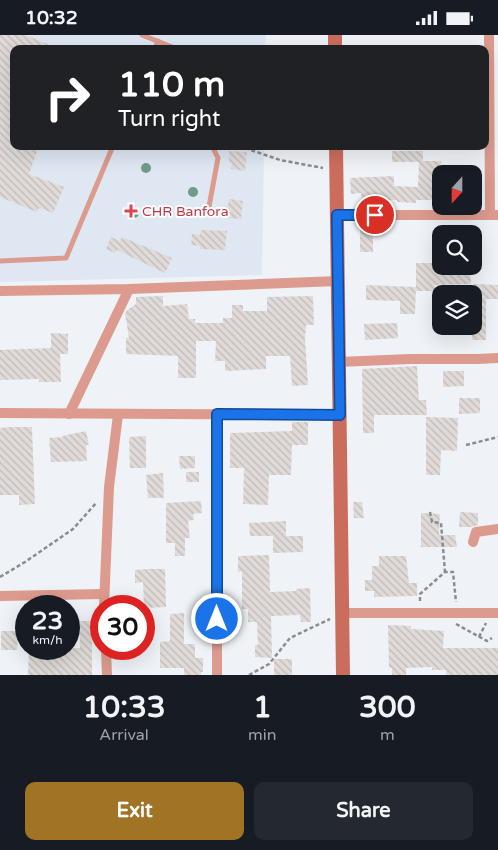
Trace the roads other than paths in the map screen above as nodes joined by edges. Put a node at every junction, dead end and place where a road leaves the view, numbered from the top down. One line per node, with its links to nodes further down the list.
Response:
1 (142, 35): 2 (lane)
2 (158, 41): 3 (lane); 4 (lane)
3 (156, 45)
4 (168, 45)
5 (489, 65): 11 (street)
6 (111, 150): 12 (lane)
7 (214, 150): 9 (lane)
8 (336, 150): 10 (main road)
9 (208, 211)
10 (337, 215): 11 (street); 13 (main road)
11 (494, 215)
12 (0, 261)
13 (338, 281): 14 (street); 17 (main road)
14 (129, 289): 15 (street); 19 (street)
15 (0, 291)
16 (498, 358): 17 (street)
17 (338, 362): 22 (main road)
18 (0, 413): 19 (street)
19 (70, 414): 21 (street)
20 (217, 414): 21 (street); 22 (street); 31 (street)
21 (118, 415): 25 (street)
22 (340, 415): 27 (main road)
23 (498, 529): 24 (street)
24 (473, 541)
25 (104, 594): 26 (street)
26 (0, 596)
27 (343, 613): 28 (street); 32 (main road)
28 (498, 613)
29 (106, 660): 30 (street)
30 (107, 675)
31 (217, 675)
32 (342, 675)

